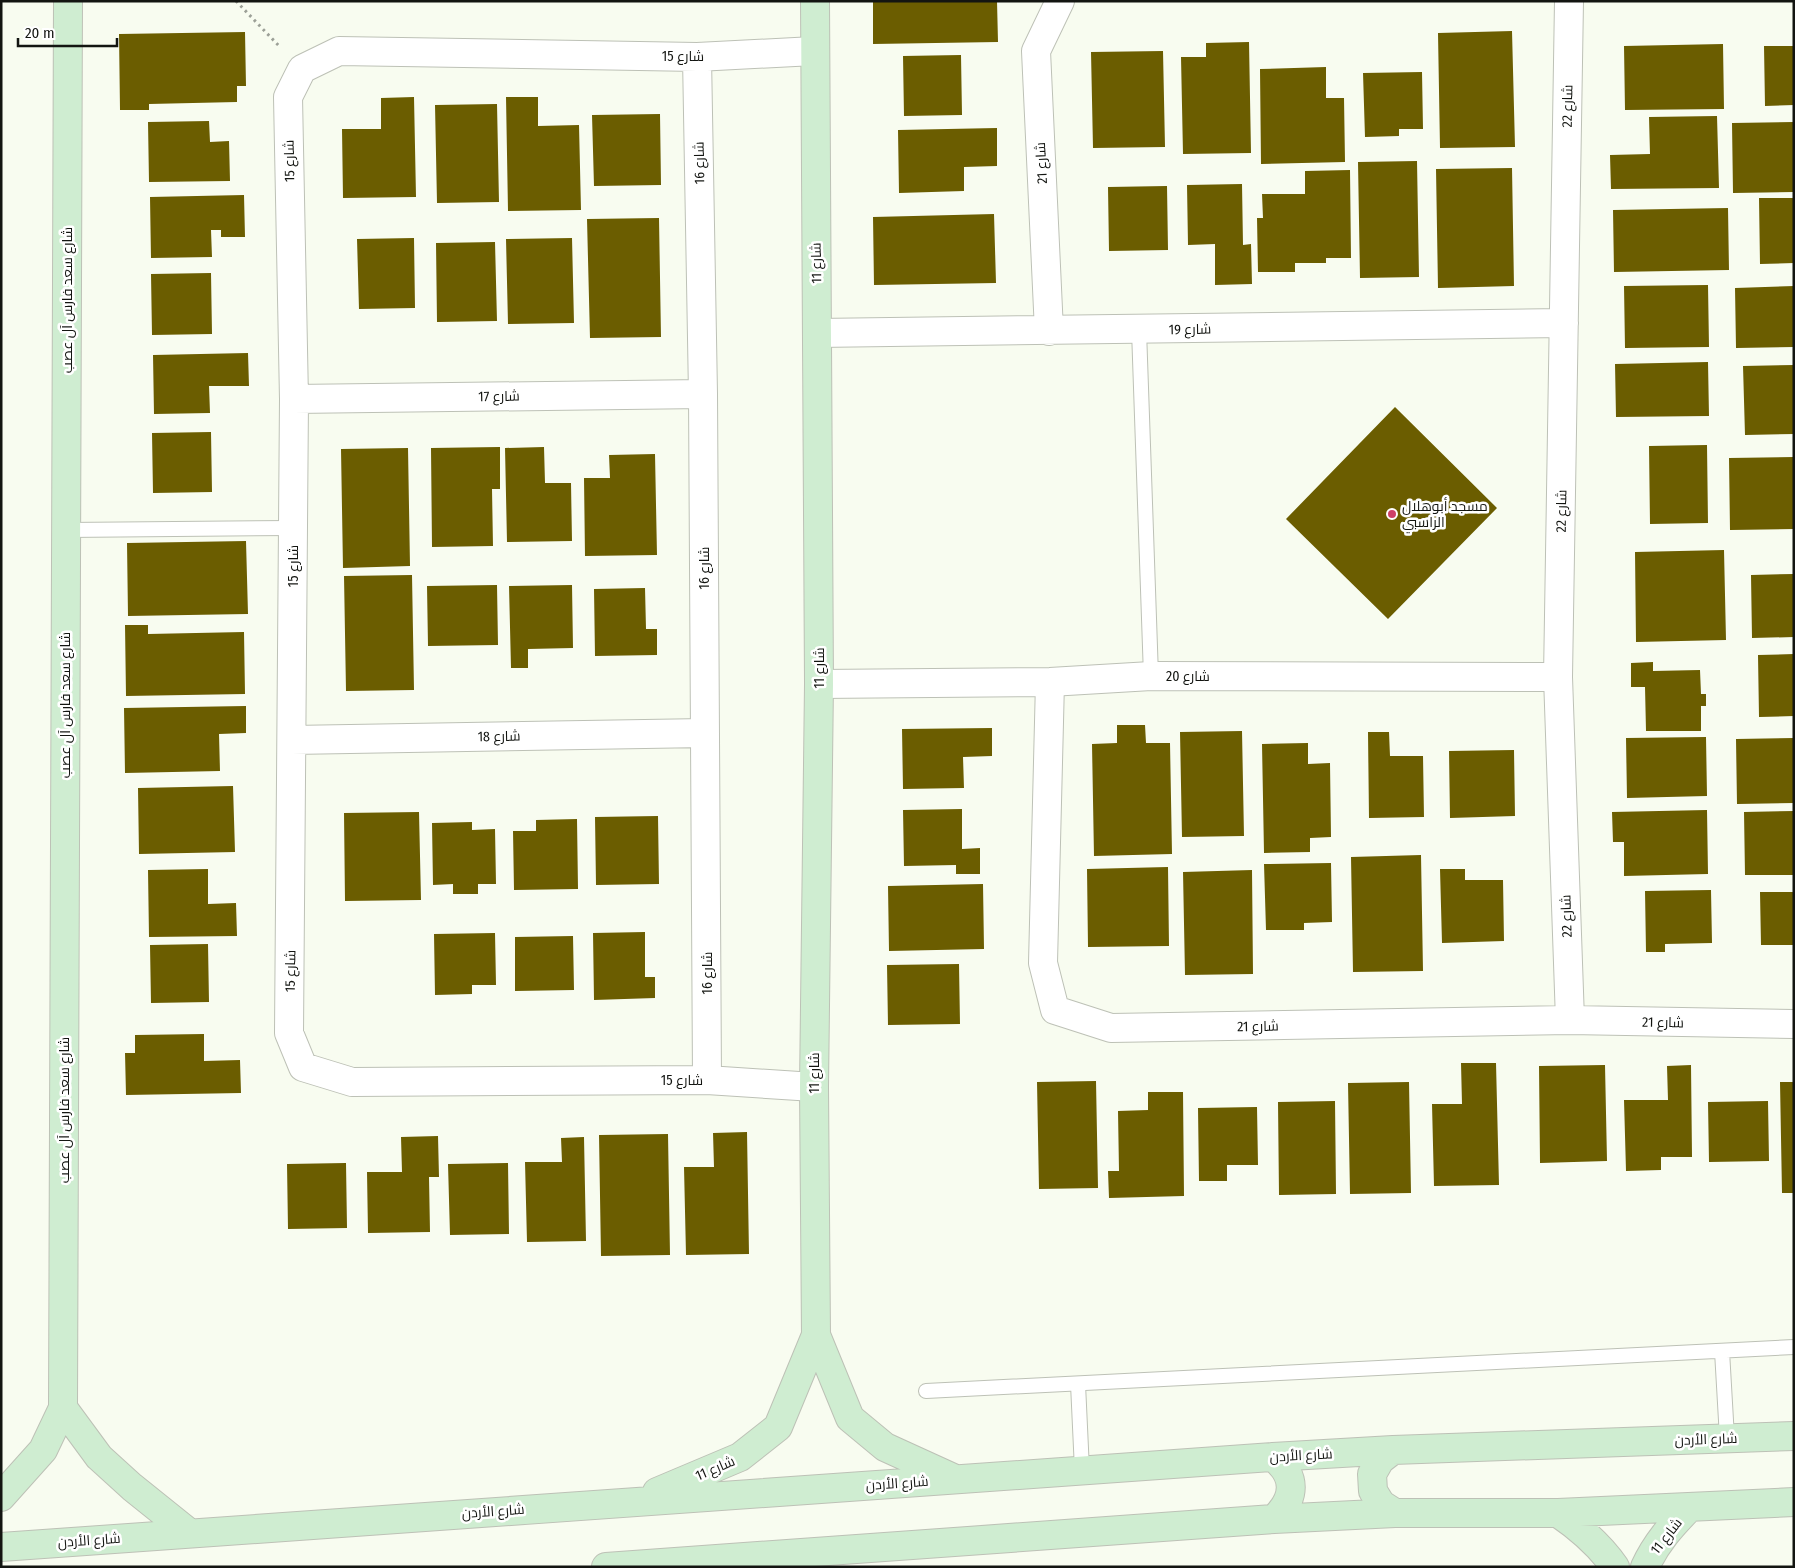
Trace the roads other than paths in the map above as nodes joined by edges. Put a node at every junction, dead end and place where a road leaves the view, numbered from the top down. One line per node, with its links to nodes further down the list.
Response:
1 (68, 1): 14 (street, شارع سعد فارس آل عصب)
2 (815, 1): 5 (street, شارع 11)
3 (1060, 1): 9 (street, شارع 21)
4 (1569, 1): 7 (street, شارع 22)
5 (814, 51): 6 (street, شارع 15); 10 (street, شارع 11)
6 (697, 57): 11 (street, شارع 16); 12 (street, شارع 15)
7 (1564, 323): 8 (street, شارع 19); 16 (street, شارع 22)
8 (1140, 330): 9 (street, شارع 19); 15 (lane)
9 (1049, 331): 10 (street, شارع 19)
10 (817, 332): 18 (street, شارع 11)
11 (703, 394): 12 (street, شارع 17); 19 (street, شارع 16)
12 (294, 399): 13 (street, شارع 15)
13 (293, 528): 14 (lane); 20 (street, شارع 15)
14 (66, 530): 30 (street, شارع سعد فارس آل عصب)
15 (1151, 676): 16 (street, شارع 20); 17 (street, شارع 20)
16 (1558, 677): 21 (street, شارع 22)
17 (1050, 682): 18 (street, شارع 20); 21 (street, شارع 21)
18 (819, 684): 24 (street, شارع 11)
19 (705, 733): 20 (street, شارع 18); 23 (street, شارع 16)
20 (292, 740): 23 (street, شارع 15)
21 (1570, 1020): 22 (street, شارع 21)
22 (1794, 1024)
23 (707, 1080): 24 (street, شارع 15)
24 (814, 1087): 25 (street, شارع 11)
25 (816, 1335): 36 (street, شارع 11); 38 (street, شارع 11)
26 (1794, 1347): 27 (lane)
27 (1722, 1351): 28 (lane); 32 (lane)
28 (1078, 1384): 29 (lane); 35 (lane)
29 (926, 1391)
30 (63, 1408): 37 (street, شارع سعد فارس آل عصب); 44 (street)
31 (1794, 1436): 32 (street, شارع الأردن)
32 (1727, 1438): 33 (street, شارع الأردن)
33 (1393, 1450): 34 (street, شارع الأردن); 41 (street)
34 (1273, 1457): 35 (street, شارع الأردن); 43 (street)
35 (1082, 1470): 36 (street, شارع الأردن)
36 (956, 1479): 38 (street, شارع الأردن)
37 (1, 1497)
38 (636, 1501): 44 (street, شارع الأردن)
39 (1794, 1502): 40 (street)
40 (1690, 1507): 42 (street); 48 (street, شارع 11)
41 (1395, 1513): 42 (street); 43 (street)
42 (1558, 1513): 47 (street)
43 (1274, 1519): 46 (street)
44 (188, 1532): 45 (street, شارع الأردن)
45 (1, 1546)
46 (606, 1567)
47 (1615, 1567)
48 (1645, 1567)

